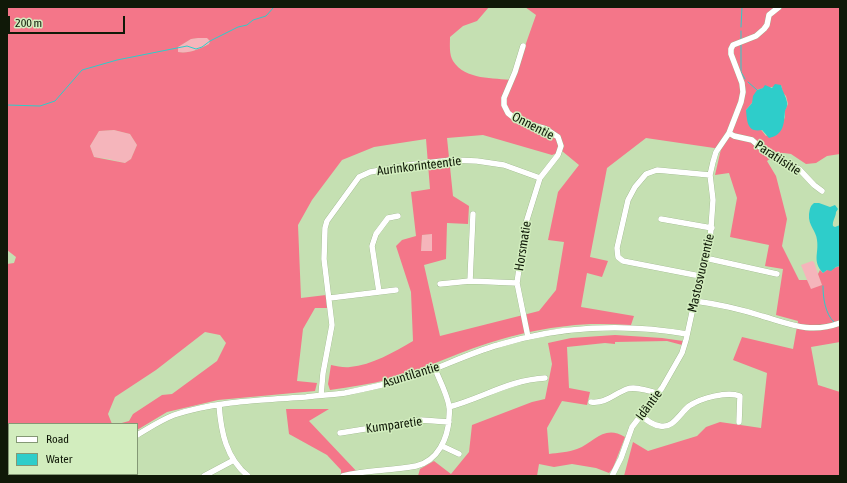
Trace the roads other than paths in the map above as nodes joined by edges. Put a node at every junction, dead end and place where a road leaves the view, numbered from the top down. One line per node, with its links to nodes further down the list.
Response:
1 (779, 7): 3 (street, Mastosvuorentie)
2 (523, 46): 4 (street, Onnentie)
3 (729, 133): 5 (street, Mastosvuorentie); 7 (street, Paratiisitie)
4 (555, 160): 6 (street, Horsmatie)
5 (710, 175): 11 (street, Mastosvuorentie); 14 (street)
6 (540, 178): 16 (street, Horsmatie); 20 (street, Aurinkorinteentie)
7 (822, 191)
8 (473, 214): 15 (street)
9 (398, 216): 19 (street)
10 (661, 219): 11 (street)
11 (712, 228): 12 (street, Mastosvuorentie)
12 (705, 258): 13 (street); 14 (street, Mastosvuorentie)
13 (777, 274)
14 (700, 276): 21 (street, Mastosvuorentie)
15 (470, 281): 16 (street); 17 (street)
16 (518, 283): 24 (street, Horsmatie)
17 (440, 284)
18 (396, 290): 19 (street)
19 (378, 292): 20 (street)
20 (330, 298): 28 (street, Aurinkorinteentie)
21 (695, 300): 22 (street); 23 (street, Mastosvuorentie)
22 (840, 323)
23 (687, 334): 24 (street, Asuntilantie); 27 (street, Idäntie)
24 (528, 337): 25 (street, Asuntilantie)
25 (435, 369): 28 (street, Asuntilantie); 31 (street)
26 (545, 378): 31 (street)
27 (658, 393): 29 (street); 32 (street, Idäntie)
28 (321, 395): 30 (street, Asuntilantie)
29 (591, 402)
30 (219, 405): 36 (street, Asuntilantie); 39 (street)
31 (449, 407): 33 (street)
32 (641, 415): 34 (street); 43 (street, Idäntie)
33 (449, 422): 35 (street, Kumparetie); 37 (street)
34 (739, 422)
35 (340, 433)
36 (138, 434)
37 (442, 446): 38 (street); 42 (street)
38 (459, 454)
39 (234, 460): 40 (street); 41 (street)
40 (204, 476)
41 (248, 476)
42 (343, 476)
43 (612, 476)

